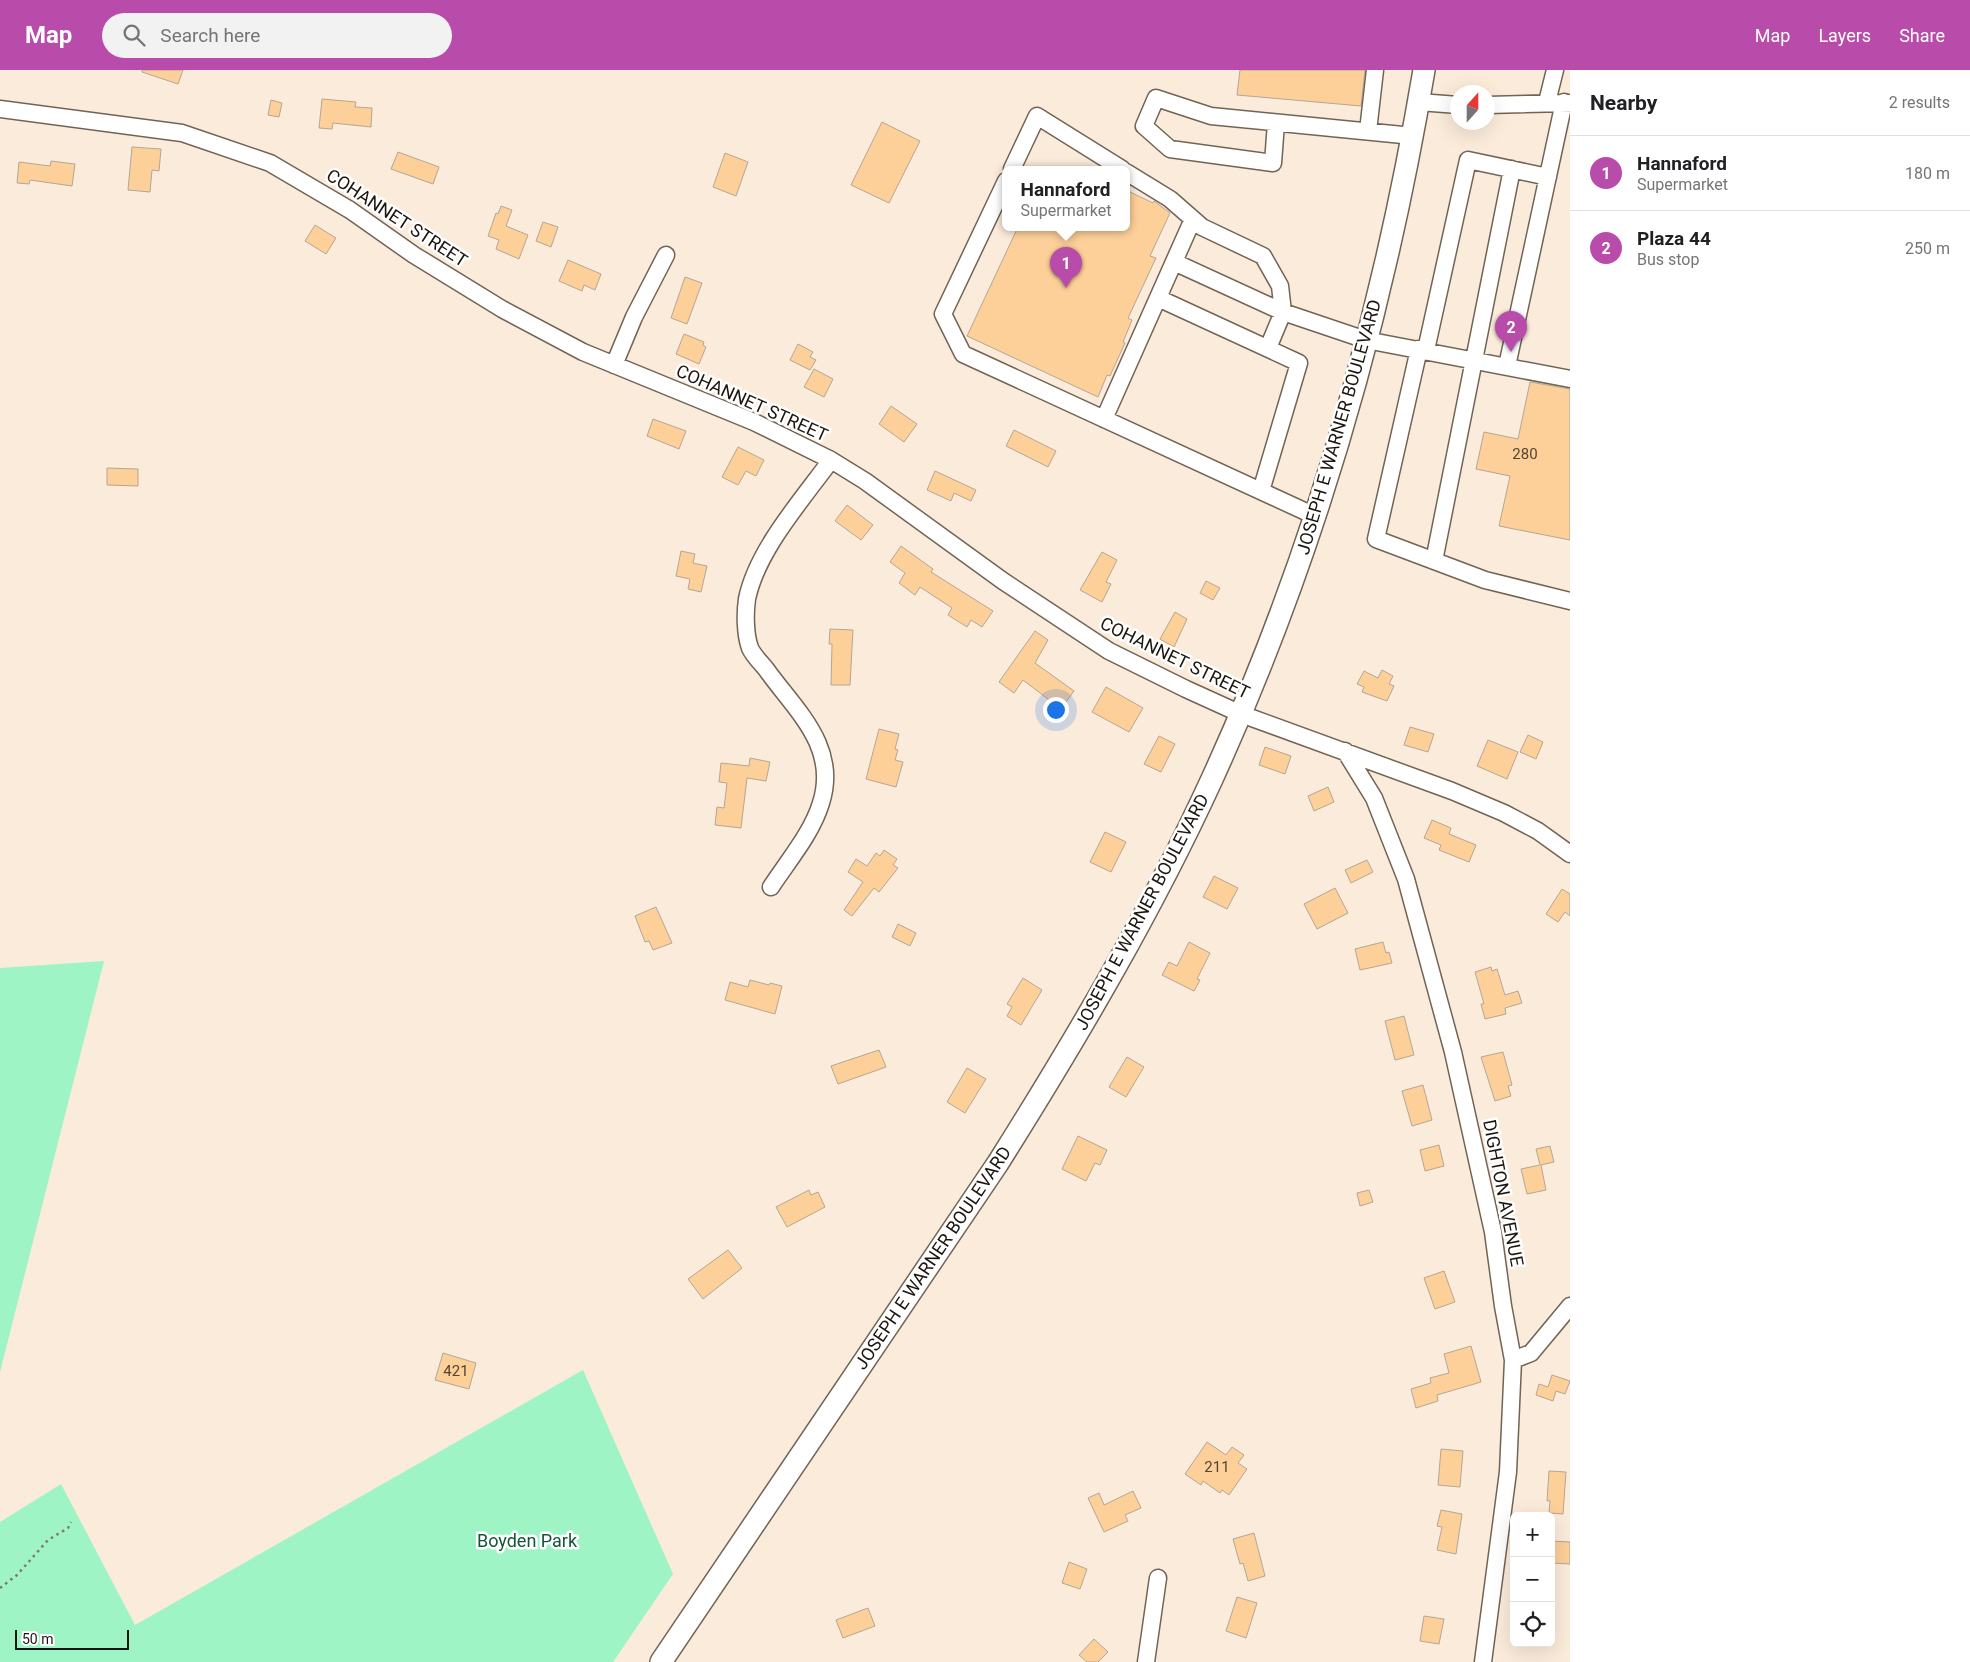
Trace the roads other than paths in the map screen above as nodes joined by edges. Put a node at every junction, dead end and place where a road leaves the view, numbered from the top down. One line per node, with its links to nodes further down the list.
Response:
1 (1375, 70): 11 (street)
2 (1424, 70): 4 (main road, JOSEPH E WARNER BOULEVARD)
3 (1555, 70): 5 (street)
4 (1419, 102): 7 (street); 12 (main road, JOSEPH E WARNER BOULEVARD)
5 (1548, 102): 6 (street); 8 (street)
6 (1567, 102): 17 (street)
7 (1450, 104)
8 (1495, 105)
9 (0, 109): 28 (street, COHANNET STREET)
10 (1276, 123): 10 (street); 11 (street)
11 (1368, 131): 12 (street)
12 (1413, 136): 24 (main road, JOSEPH E WARNER BOULEVARD)
13 (1013, 166): 14 (street)
14 (1117, 166)
15 (1512, 169): 17 (street); 26 (street); 27 (street)
16 (1130, 174): 19 (street)
17 (1548, 177): 29 (street)
18 (1002, 190): 31 (street)
19 (1193, 219): 21 (street); 23 (street)
20 (666, 255): 28 (street)
21 (1174, 262): 22 (street); 23 (street)
22 (1158, 298): 25 (street); 31 (street)
23 (1283, 312): 24 (street); 25 (street)
24 (1366, 340): 26 (street); 34 (main road, JOSEPH E WARNER BOULEVARD)
25 (1268, 348): 33 (street)
26 (1423, 350): 27 (street); 35 (street)
27 (1473, 360): 29 (street); 35 (street)
28 (614, 365): 32 (street, COHANNET STREET)
29 (1507, 366): 30 (street)
30 (1570, 379)
31 (1104, 419): 33 (street)
32 (831, 460): 37 (street, COHANNET STREET); 40 (street)
33 (1261, 491): 34 (street)
34 (1315, 516): 37 (main road, JOSEPH E WARNER BOULEVARD)
35 (1434, 561): 36 (street)
36 (1570, 601)
37 (1241, 714): 38 (street, COHANNET STREET); 44 (main road, JOSEPH E WARNER BOULEVARD)
38 (1345, 751): 39 (street, COHANNET STREET); 42 (street, DIGHTON AVENUE)
39 (1570, 854)
40 (771, 887)
41 (1570, 1306): 42 (street)
42 (1513, 1360): 46 (street, DIGHTON AVENUE)
43 (1158, 1578): 45 (street)
44 (661, 1662)
45 (1146, 1662)
46 (1483, 1662)

